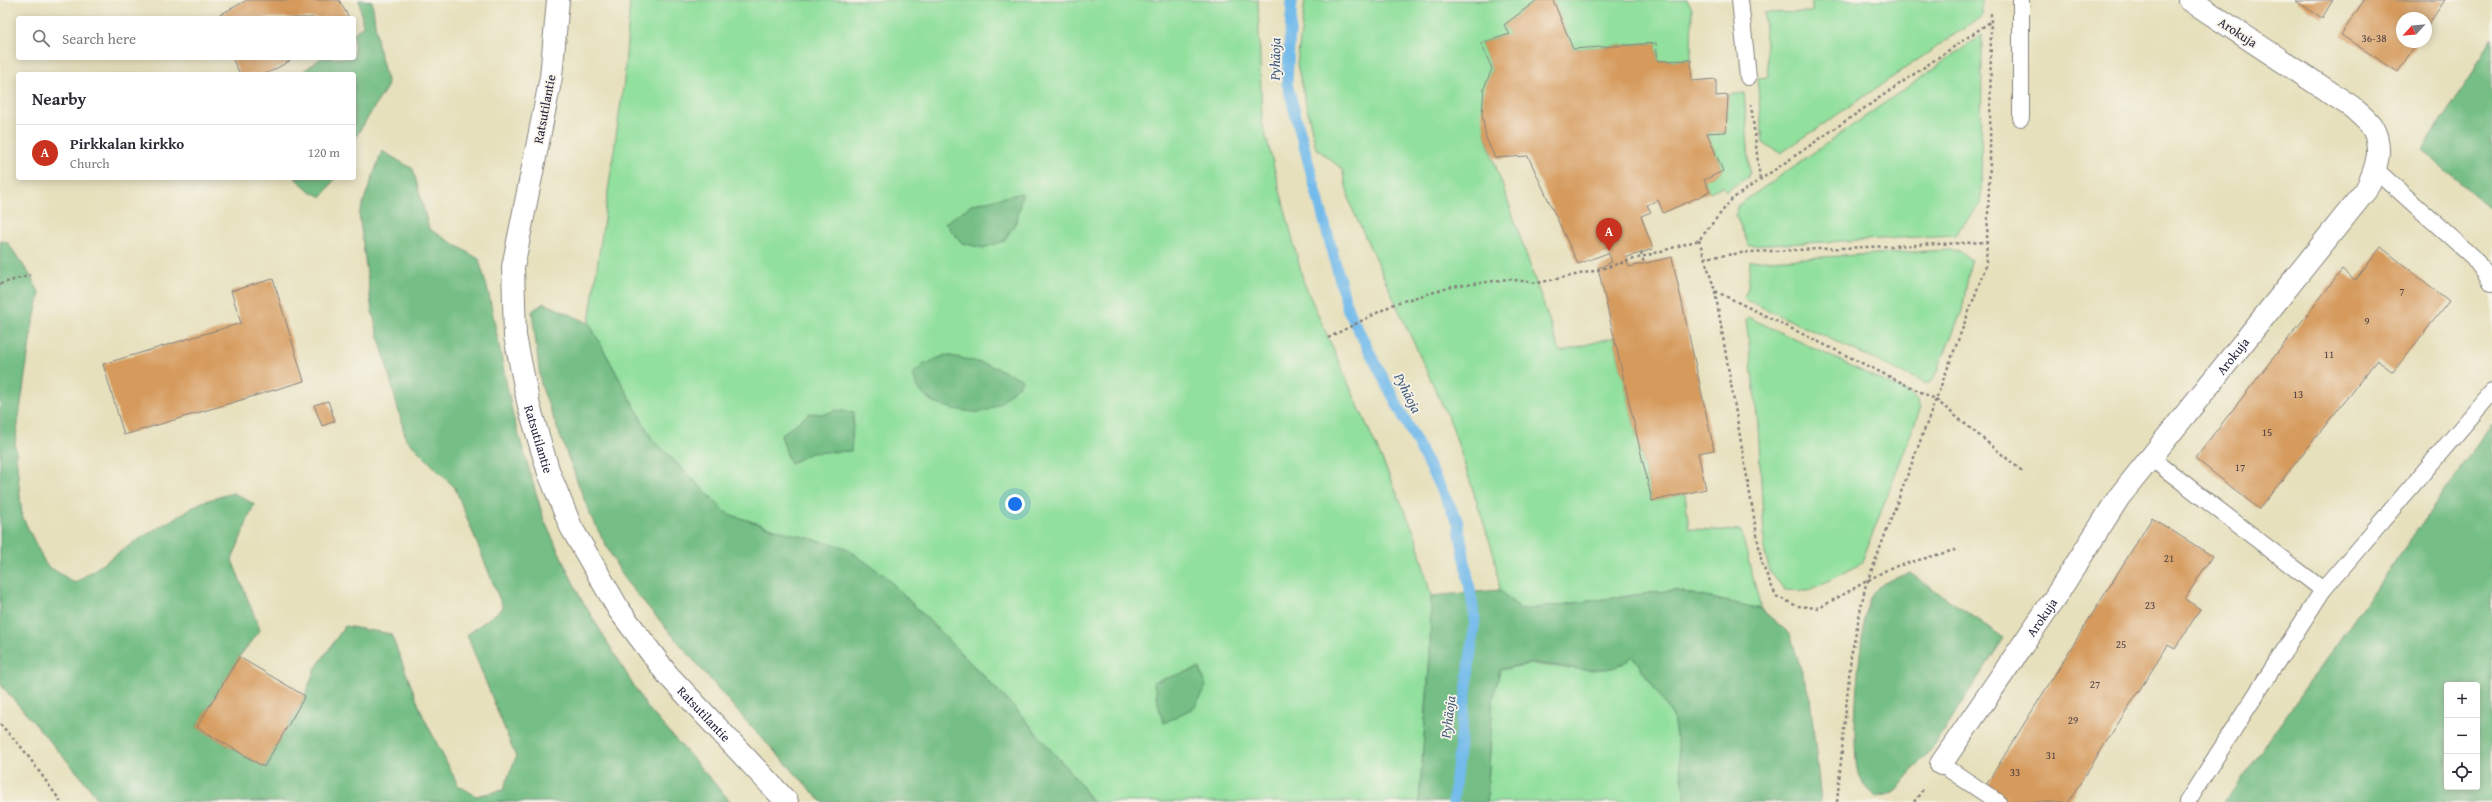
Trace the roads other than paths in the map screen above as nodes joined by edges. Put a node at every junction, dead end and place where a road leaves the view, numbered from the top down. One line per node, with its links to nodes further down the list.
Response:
1 (558, 0): 13 (street, Ratsutilantie)
2 (1740, 0): 5 (lane)
3 (2021, 0): 6 (lane)
4 (2190, 0): 7 (street, Arokuja)
5 (1748, 77)
6 (2021, 118)
7 (2376, 170): 8 (lane); 10 (street, Arokuja)
8 (2492, 283)
9 (2492, 392): 11 (lane)
10 (2151, 458): 11 (lane); 12 (street, Arokuja)
11 (2323, 590): 15 (lane)
12 (1941, 764): 14 (lane)
13 (787, 802)
14 (1998, 802)
15 (2187, 802)

